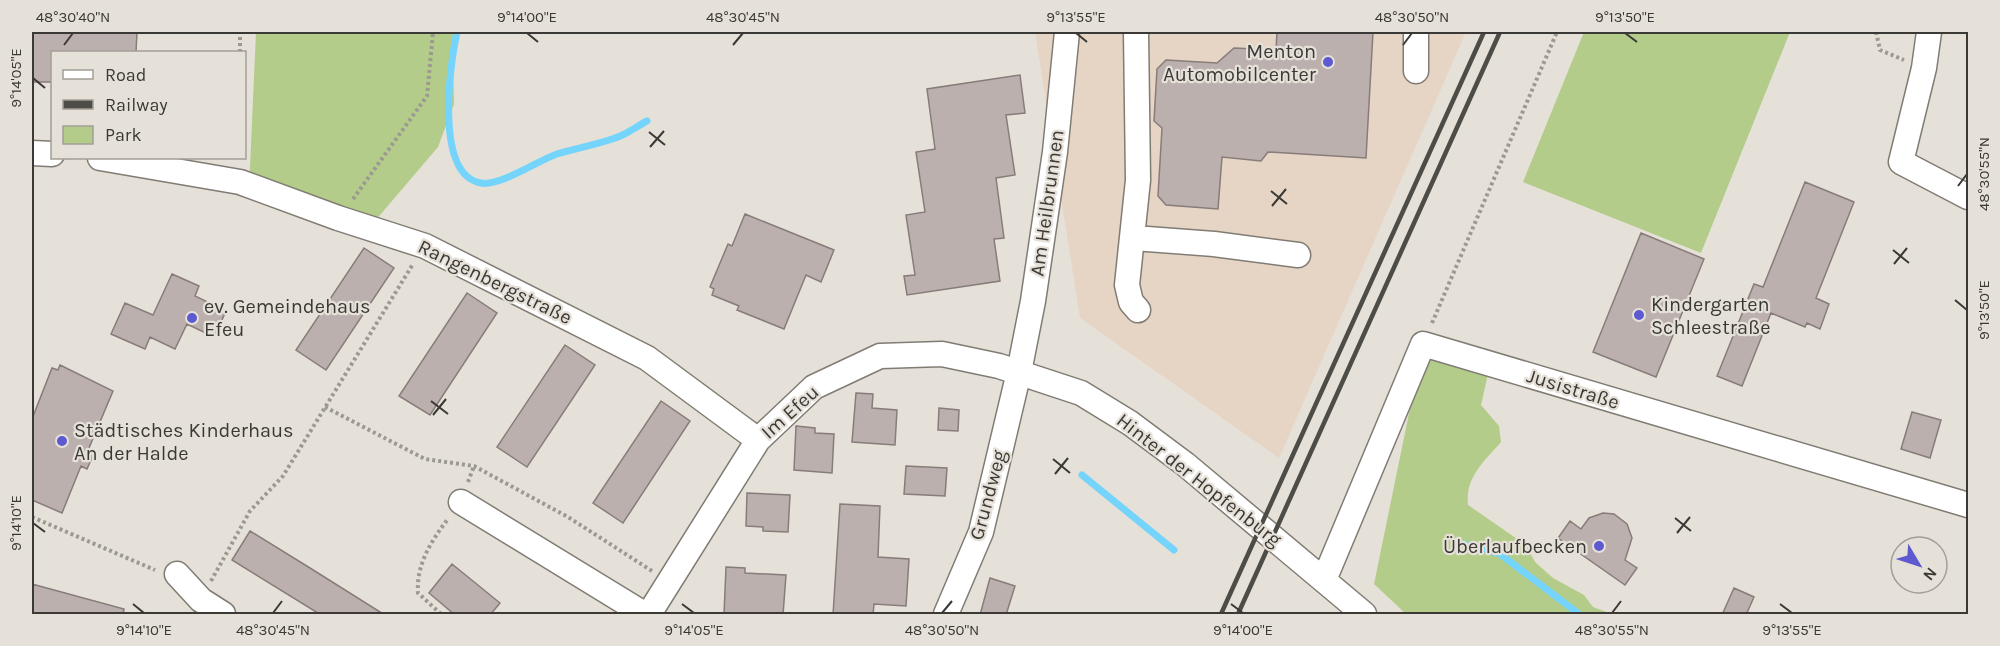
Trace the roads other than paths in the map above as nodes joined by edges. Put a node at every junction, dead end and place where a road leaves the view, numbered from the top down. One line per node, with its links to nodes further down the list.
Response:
1 (1067, 32): 13 (street, Am Heilbrunnen)
2 (1136, 32): 10 (street)
3 (1416, 32): 5 (street)
4 (1929, 32): 9 (street)
5 (1416, 71)
6 (32, 153): 7 (street)
7 (51, 154)
8 (106, 159): 14 (street, Rangenbergstraße)
9 (1968, 197)
10 (1134, 238): 11 (street); 12 (street)
11 (1298, 255)
12 (1138, 310)
13 (1019, 372): 14 (street, Im Efeu); 18 (street, Hinter der Hopfenburg); 22 (street, Grundweg)
14 (758, 440): 21 (street, Im Efeu)
15 (461, 501): 20 (street)
16 (1968, 505): 18 (street, Jusistraße)
17 (177, 574): 19 (street)
18 (1324, 580): 23 (street, Hinter der Hopfenburg)
19 (223, 615)
20 (644, 615)
21 (649, 615)
22 (946, 615)
23 (1364, 615)

